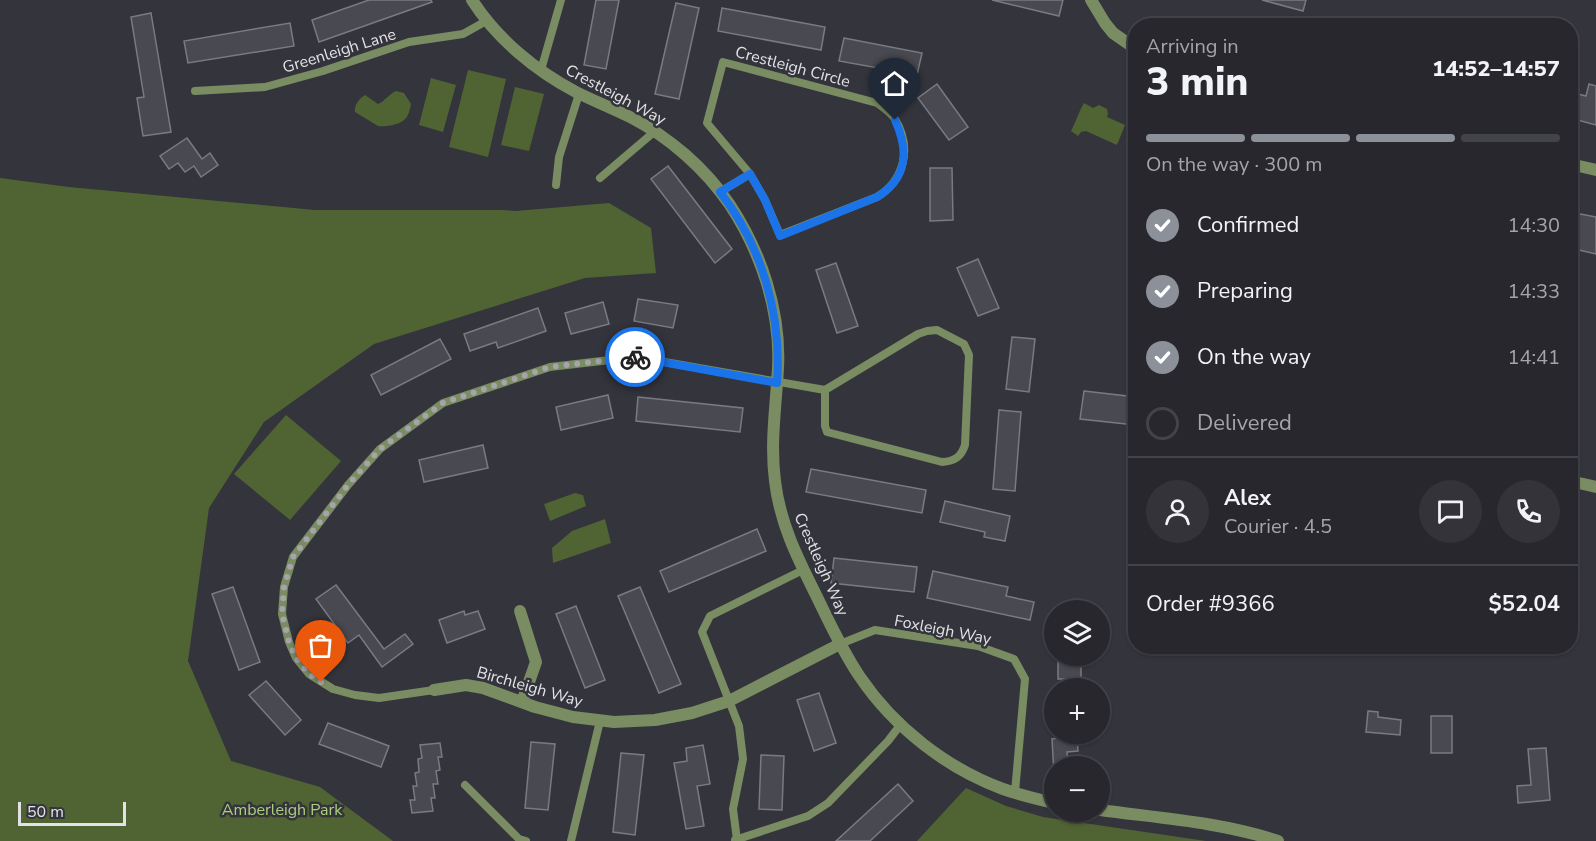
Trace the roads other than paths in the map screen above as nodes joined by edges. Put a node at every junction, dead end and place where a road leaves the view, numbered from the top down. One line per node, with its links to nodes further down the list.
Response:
1 (472, 0): 4 (street, Crestleigh Way)
2 (561, 0): 6 (lane)
3 (1091, 0): 5 (street)
4 (488, 20): 6 (street, Crestleigh Way); 7 (lane, Greenleigh Lane)
5 (1128, 43)
6 (541, 70): 8 (street, Crestleigh Way)
7 (195, 91)
8 (579, 93): 9 (street, Crestleigh Way); 14 (lane)
9 (654, 132): 13 (lane); 15 (street, Crestleigh Way)
10 (1578, 166): 11 (street)
11 (1596, 170)
12 (750, 174): 12 (lane, Crestleigh Circle); 15 (lane)
13 (600, 177)
14 (556, 185)
15 (720, 192): 16 (street, Crestleigh Way)
16 (777, 383): 17 (lane, Birchleigh Way); 20 (street, Crestleigh Way); 23 (lane, Birchleigh Way)
17 (825, 390): 17 (lane)
18 (1578, 483): 19 (street)
19 (1596, 487)
20 (803, 570): 22 (street, Crestleigh Way); 24 (lane)
21 (520, 611): 25 (street)
22 (840, 644): 24 (street, Birchleigh Way); 27 (street, Crestleigh Way); 29 (lane, Foxleigh Way)
23 (434, 690): 25 (street, Birchleigh Way)
24 (729, 701): 26 (street, Birchleigh Way); 32 (lane)
25 (522, 702): 26 (street, Birchleigh Way)
26 (600, 721): 34 (lane)
27 (901, 724): 29 (street, Crestleigh Way); 32 (lane)
28 (465, 785): 33 (lane)
29 (1015, 792): 30 (street, Crestleigh Way)
30 (1044, 800)
31 (1110, 811): 35 (street)
32 (735, 840)
33 (526, 841)
34 (571, 841)
35 (1278, 841)

